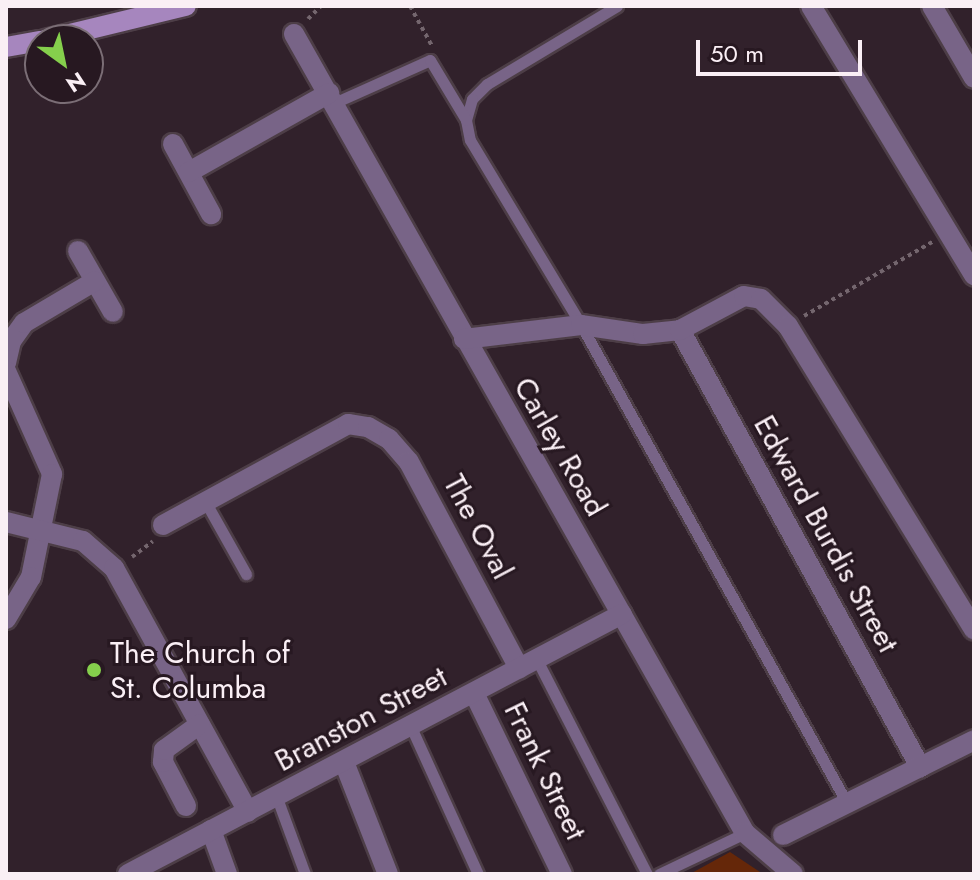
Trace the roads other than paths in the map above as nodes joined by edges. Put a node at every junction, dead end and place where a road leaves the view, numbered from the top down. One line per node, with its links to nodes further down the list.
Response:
1 (186, 6): 5 (street)
2 (617, 6): 9 (lane)
3 (811, 6): 14 (street)
4 (932, 6): 7 (street)
5 (104, 25)
6 (294, 34): 8 (street, Carley Road)
7 (973, 75)
8 (331, 98): 9 (lane); 11 (street); 19 (street, Carley Road)
9 (466, 120): 17 (lane)
10 (173, 144): 11 (street)
11 (189, 172): 12 (street)
12 (211, 214)
13 (78, 251): 15 (street)
14 (973, 271)
15 (95, 281): 16 (street); 20 (street)
16 (113, 312)
17 (581, 325): 18 (street); 19 (street); 38 (lane)
18 (680, 330): 29 (street); 36 (street, Edward Burdis Street)
19 (464, 339): 27 (street, Carley Road)
20 (6, 363)
21 (6, 371): 25 (street)
22 (205, 501): 24 (street); 26 (lane); 30 (street, The Oval)
23 (6, 522): 25 (street)
24 (163, 525)
25 (40, 531): 28 (street); 32 (street)
26 (246, 574)
27 (622, 614): 30 (street, Branston Street); 42 (street, Carley Road)
28 (6, 619)
29 (974, 629)
30 (528, 664): 31 (street, Branston Street); 50 (lane)
31 (474, 693): 33 (street, Branston Street); 49 (street, Frank Street)
32 (200, 724): 39 (street); 40 (street)
33 (411, 727): 35 (street, Branston Street); 48 (lane)
34 (974, 740): 36 (street)
35 (344, 762): 37 (street, Branston Street); 47 (street)
36 (920, 767): 38 (street)
37 (277, 798): 40 (street, Branston Street); 46 (lane)
38 (847, 803): 43 (street)
39 (186, 806)
40 (248, 812): 41 (street, Branston Street)
41 (211, 830): 44 (street, Branston Street); 45 (street)
42 (745, 833): 51 (lane); 52 (street, Carley Road)
43 (783, 835)
44 (128, 874)
45 (227, 874)
46 (305, 874)
47 (388, 874)
48 (478, 874)
49 (562, 874)
50 (647, 874)
51 (659, 874)
52 (793, 874)

